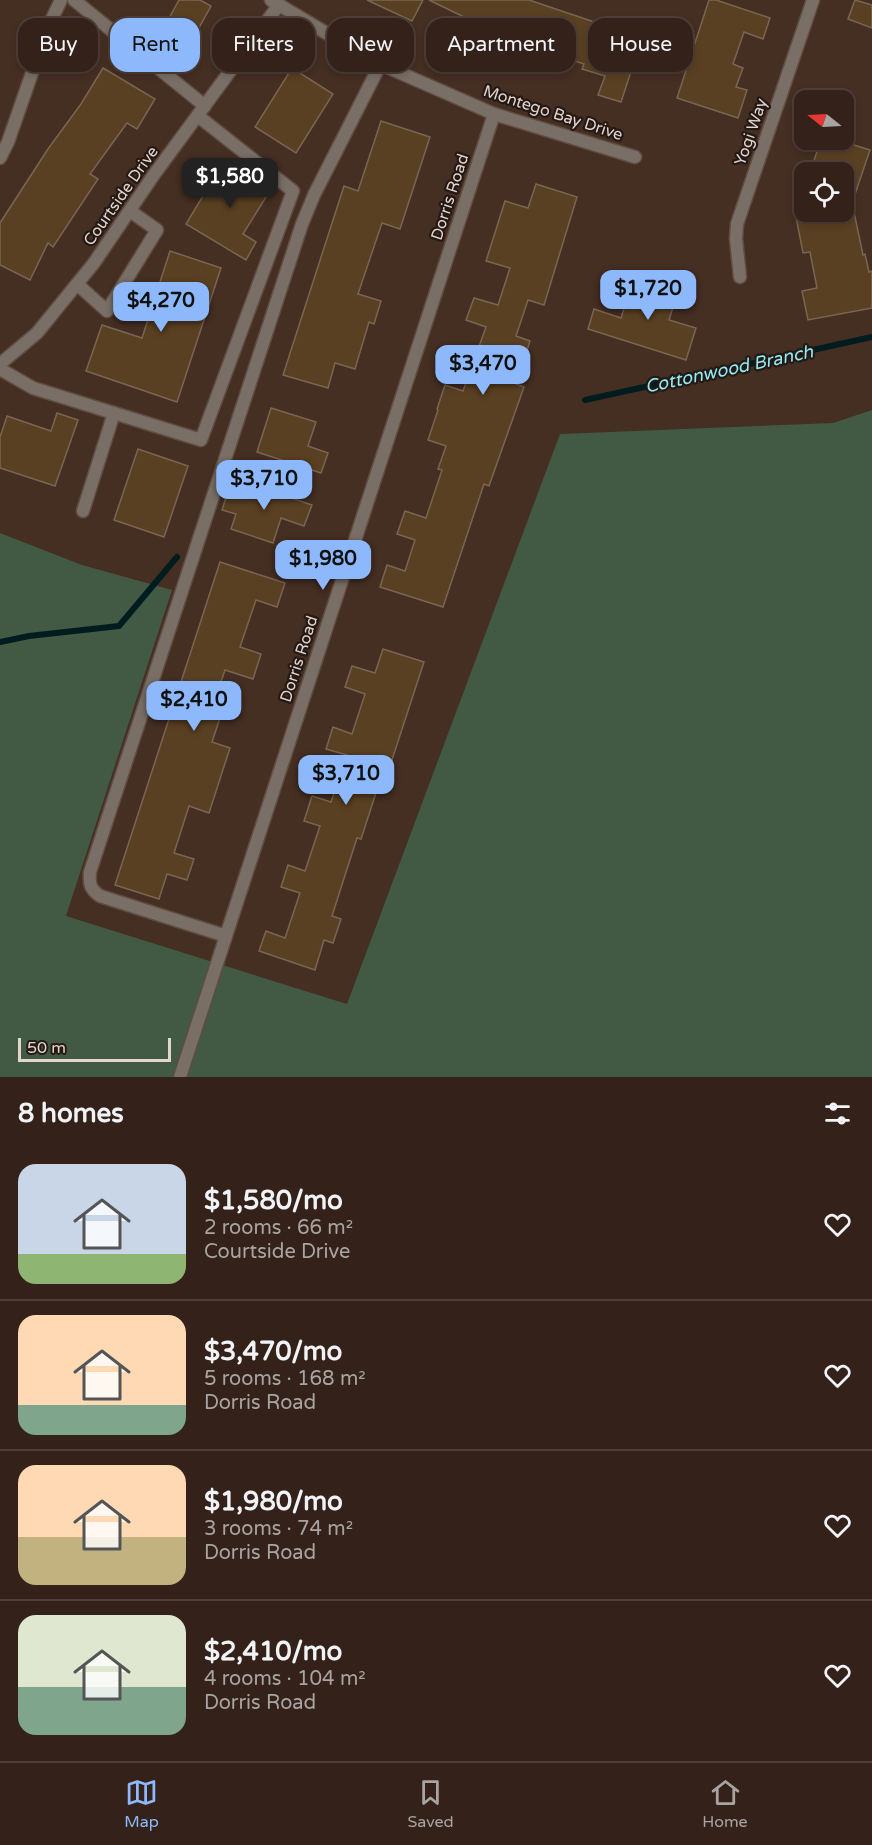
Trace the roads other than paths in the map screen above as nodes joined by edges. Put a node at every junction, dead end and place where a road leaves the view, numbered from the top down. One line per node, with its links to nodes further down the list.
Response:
1 (61, 0): 11 (street)
2 (74, 0): 8 (street)
3 (813, 0): 13 (street, Yogi Way)
4 (275, 3): 5 (street, Montego Bay Drive); 8 (street, Courtside Drive)
5 (327, 34)
6 (376, 72): 19 (street)
7 (396, 72): 9 (street, Montego Bay Drive)
8 (201, 111): 12 (street, Courtside Drive); 17 (street)
9 (494, 114): 10 (street, Montego Bay Drive); 19 (street, Dorris Road)
10 (635, 157)
11 (0, 158)
12 (130, 211): 14 (street, Courtside Drive); 14 (street)
13 (740, 277)
14 (77, 284): 15 (street, Courtside Drive)
15 (0, 364)
16 (0, 369): 17 (street)
17 (114, 413): 18 (street)
18 (83, 511)
19 (226, 936): 20 (street, Dorris Road)
20 (180, 1077)

